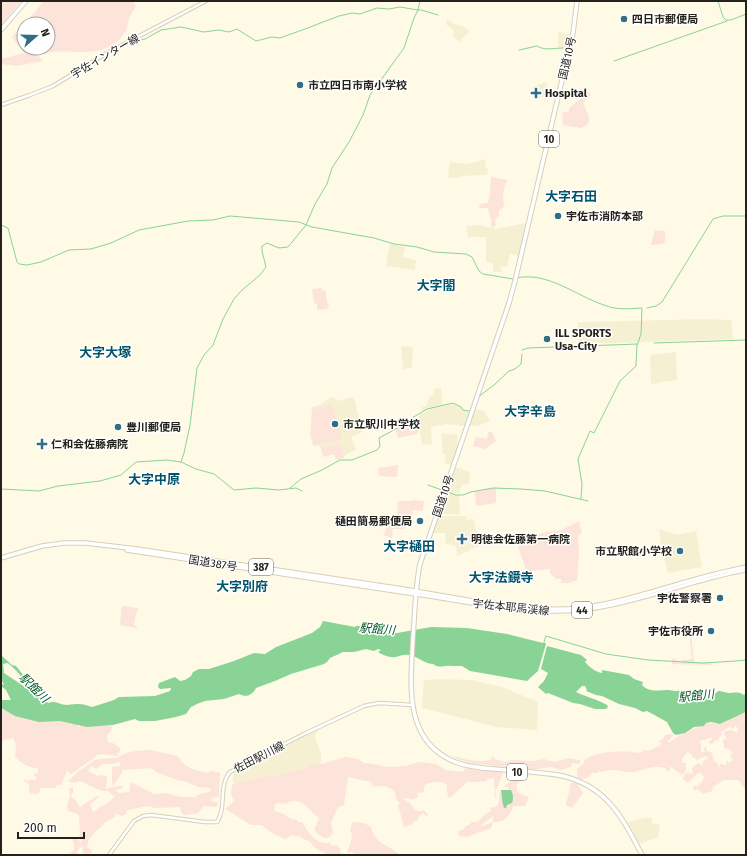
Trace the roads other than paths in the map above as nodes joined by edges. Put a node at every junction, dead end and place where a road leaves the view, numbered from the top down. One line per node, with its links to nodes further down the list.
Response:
1 (26, 1): 4 (highway)
2 (206, 1): 5 (main road, 宇佐インター線)
3 (577, 1): 8 (highway, 国道10号 / 10)
4 (1, 30)
5 (1, 105)
6 (1, 558): 8 (highway, 国道387号 / 387)
7 (746, 569): 8 (main road, 宇佐本耶馬渓線 / 44)
8 (416, 593): 9 (highway, 国道10号 / 10)
9 (413, 705): 10 (main road, 佐田駅川線); 11 (highway, 国道10号 / 10)
10 (109, 855)
11 (642, 855)

